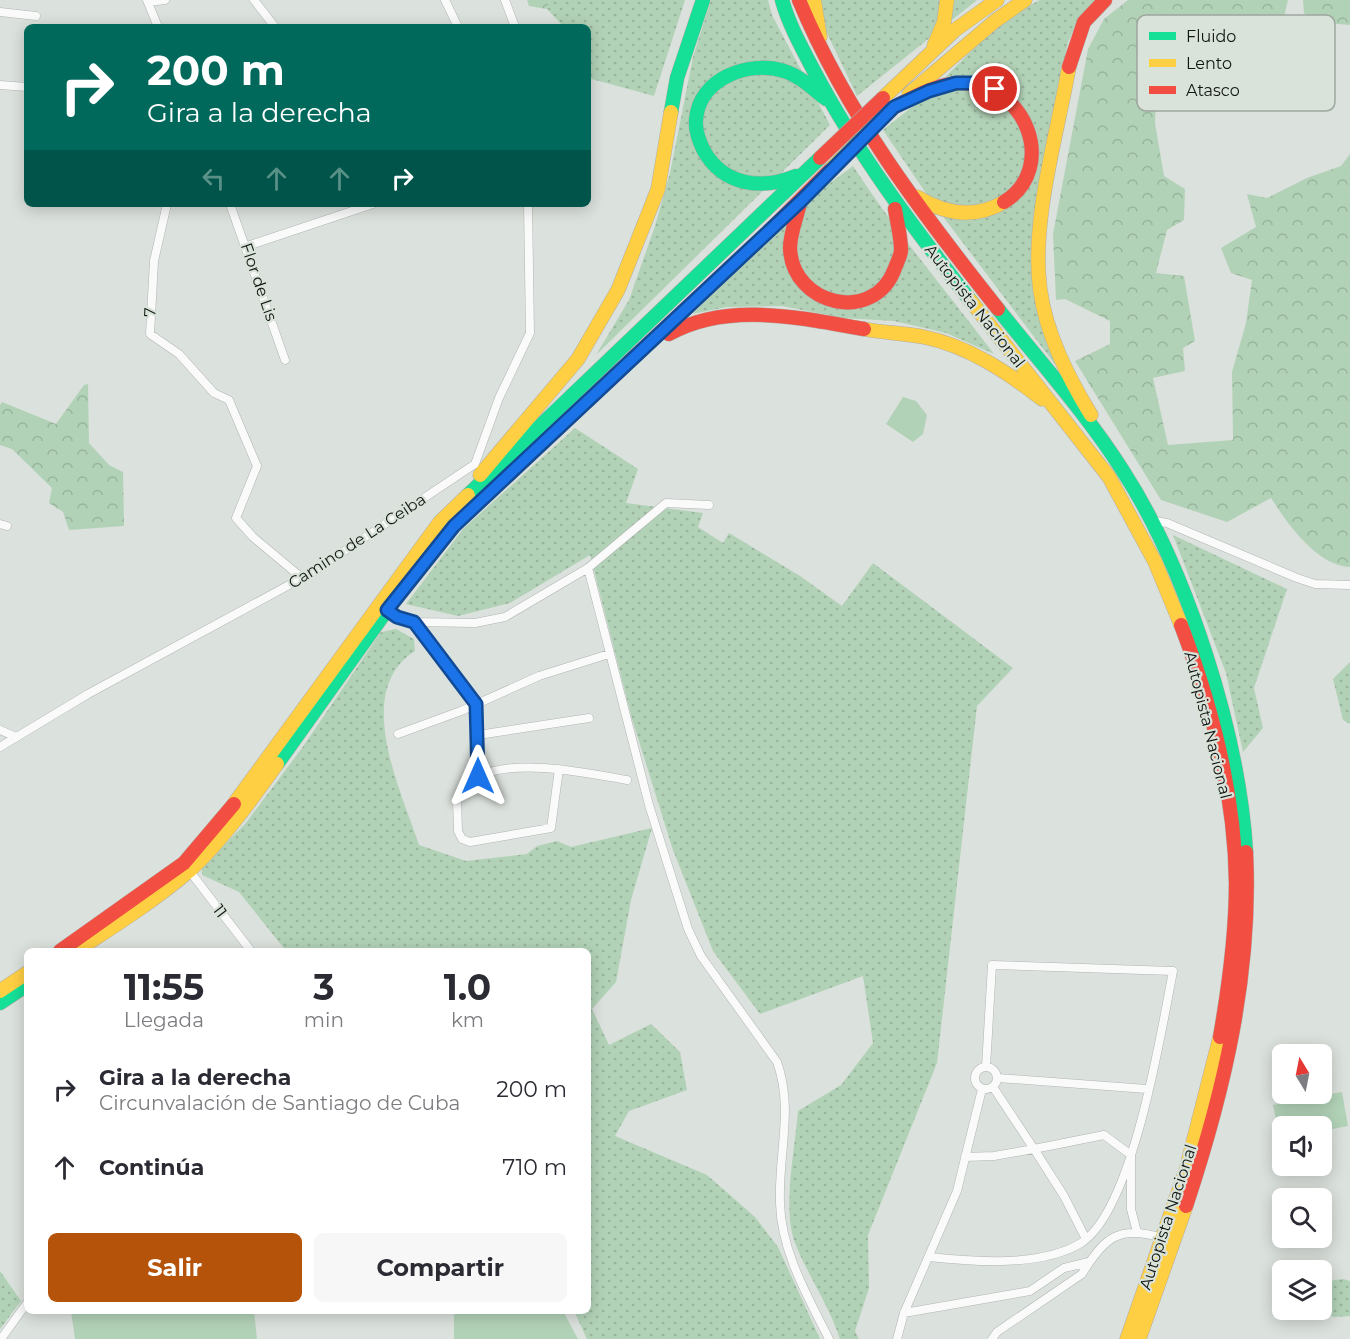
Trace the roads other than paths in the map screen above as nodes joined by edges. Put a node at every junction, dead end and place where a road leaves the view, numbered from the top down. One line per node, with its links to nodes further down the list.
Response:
1 (165, 0): 13 (street)
2 (254, 0): 17 (street)
3 (445, 0): 18 (street)
4 (505, 0): 19 (street)
5 (703, 0): 39 (highway)
6 (782, 0): 24 (highway, Autopista Nacional)
7 (799, 0): 21 (highway, Autopista Nacional)
8 (814, 0): 21 (highway)
9 (947, 0): 20 (highway)
10 (997, 0): 20 (highway)
11 (1025, 0): 25 (highway)
12 (1105, 0): 40 (highway)
13 (148, 1): 16 (street)
14 (0, 12): 15 (street)
15 (36, 16)
16 (157, 24)
17 (273, 24)
18 (457, 24)
19 (514, 24)
20 (930, 54): 25 (highway)
21 (831, 70): 27 (highway, Autopista Nacional)
22 (0, 85): 23 (street)
23 (24, 87)
24 (831, 103): 26 (highway); 29 (highway, Autopista Nacional)
25 (888, 103): 26 (highway, bridge); 27 (highway); 28 (highway, bridge)
26 (806, 171): 43 (highway)
27 (892, 173): 40 (highway, Autopista Nacional)
28 (801, 201): 29 (highway); 36 (highway)
29 (892, 201): 37 (highway, Autopista Nacional)
30 (166, 207): 45 (street, 7)
31 (232, 207): 34 (street, Flor de Lis)
32 (364, 207): 34 (street)
33 (528, 207): 38 (street, Camino de La Ceiba)
34 (247, 246): 35 (street, Flor de Lis)
35 (285, 360)
36 (602, 387): 37 (highway); 47 (highway)
37 (1062, 417): 77 (highway, Autopista Nacional)
38 (482, 448): 39 (street); 45 (street, Camino de La Ceiba)
39 (483, 471): 43 (highway)
40 (1128, 479): 42 (highway, Autopista Nacional)
41 (709, 505): 44 (street)
42 (1149, 520): 46 (street); 88 (highway, Autopista Nacional)
43 (440, 522): 47 (highway)
44 (588, 568): 48 (street); 49 (street)
45 (302, 578): 55 (street, Camino de La Ceiba)
46 (1350, 585)
47 (383, 607): 48 (street); 60 (highway)
48 (414, 622): 50 (street)
49 (609, 654): 50 (street); 84 (street)
50 (476, 704): 53 (street); 54 (street)
51 (589, 718): 54 (street)
52 (0, 730): 55 (street)
53 (398, 734)
54 (478, 735): 58 (street)
55 (16, 737): 56 (street, Camino de La Ceiba)
56 (0, 747)
57 (559, 769): 58 (street); 58 (street); 59 (street)
58 (478, 776)
59 (627, 780)
60 (187, 867): 61 (highway); 62 (highway); 63 (street, 11)
61 (65, 948)
62 (81, 948)
63 (249, 948)
64 (24, 975): 66 (highway)
65 (24, 987): 67 (highway)
66 (0, 991)
67 (0, 1004)
68 (986, 1066): 69 (street); 71 (street); 72 (street)
69 (998, 1078): 70 (street); 72 (street)
70 (993, 1087): 71 (street); 73 (street)
71 (982, 1089): 75 (street)
72 (1148, 1089): 74 (street)
73 (1034, 1149): 74 (street); 75 (street); 78 (street)
74 (1131, 1155): 76 (street); 78 (street)
75 (965, 1157): 79 (street)
76 (1137, 1232): 77 (street); 80 (street)
77 (1162, 1238): 87 (highway, Autopista Nacional)
78 (1086, 1239): 79 (street)
79 (929, 1257): 82 (street)
80 (1089, 1262): 82 (street); 86 (street)
81 (24, 1307): 83 (street)
82 (904, 1313): 85 (street)
83 (1, 1339)
84 (830, 1339)
85 (897, 1339)
86 (992, 1339)
87 (1127, 1339)
88 (1139, 1339)

